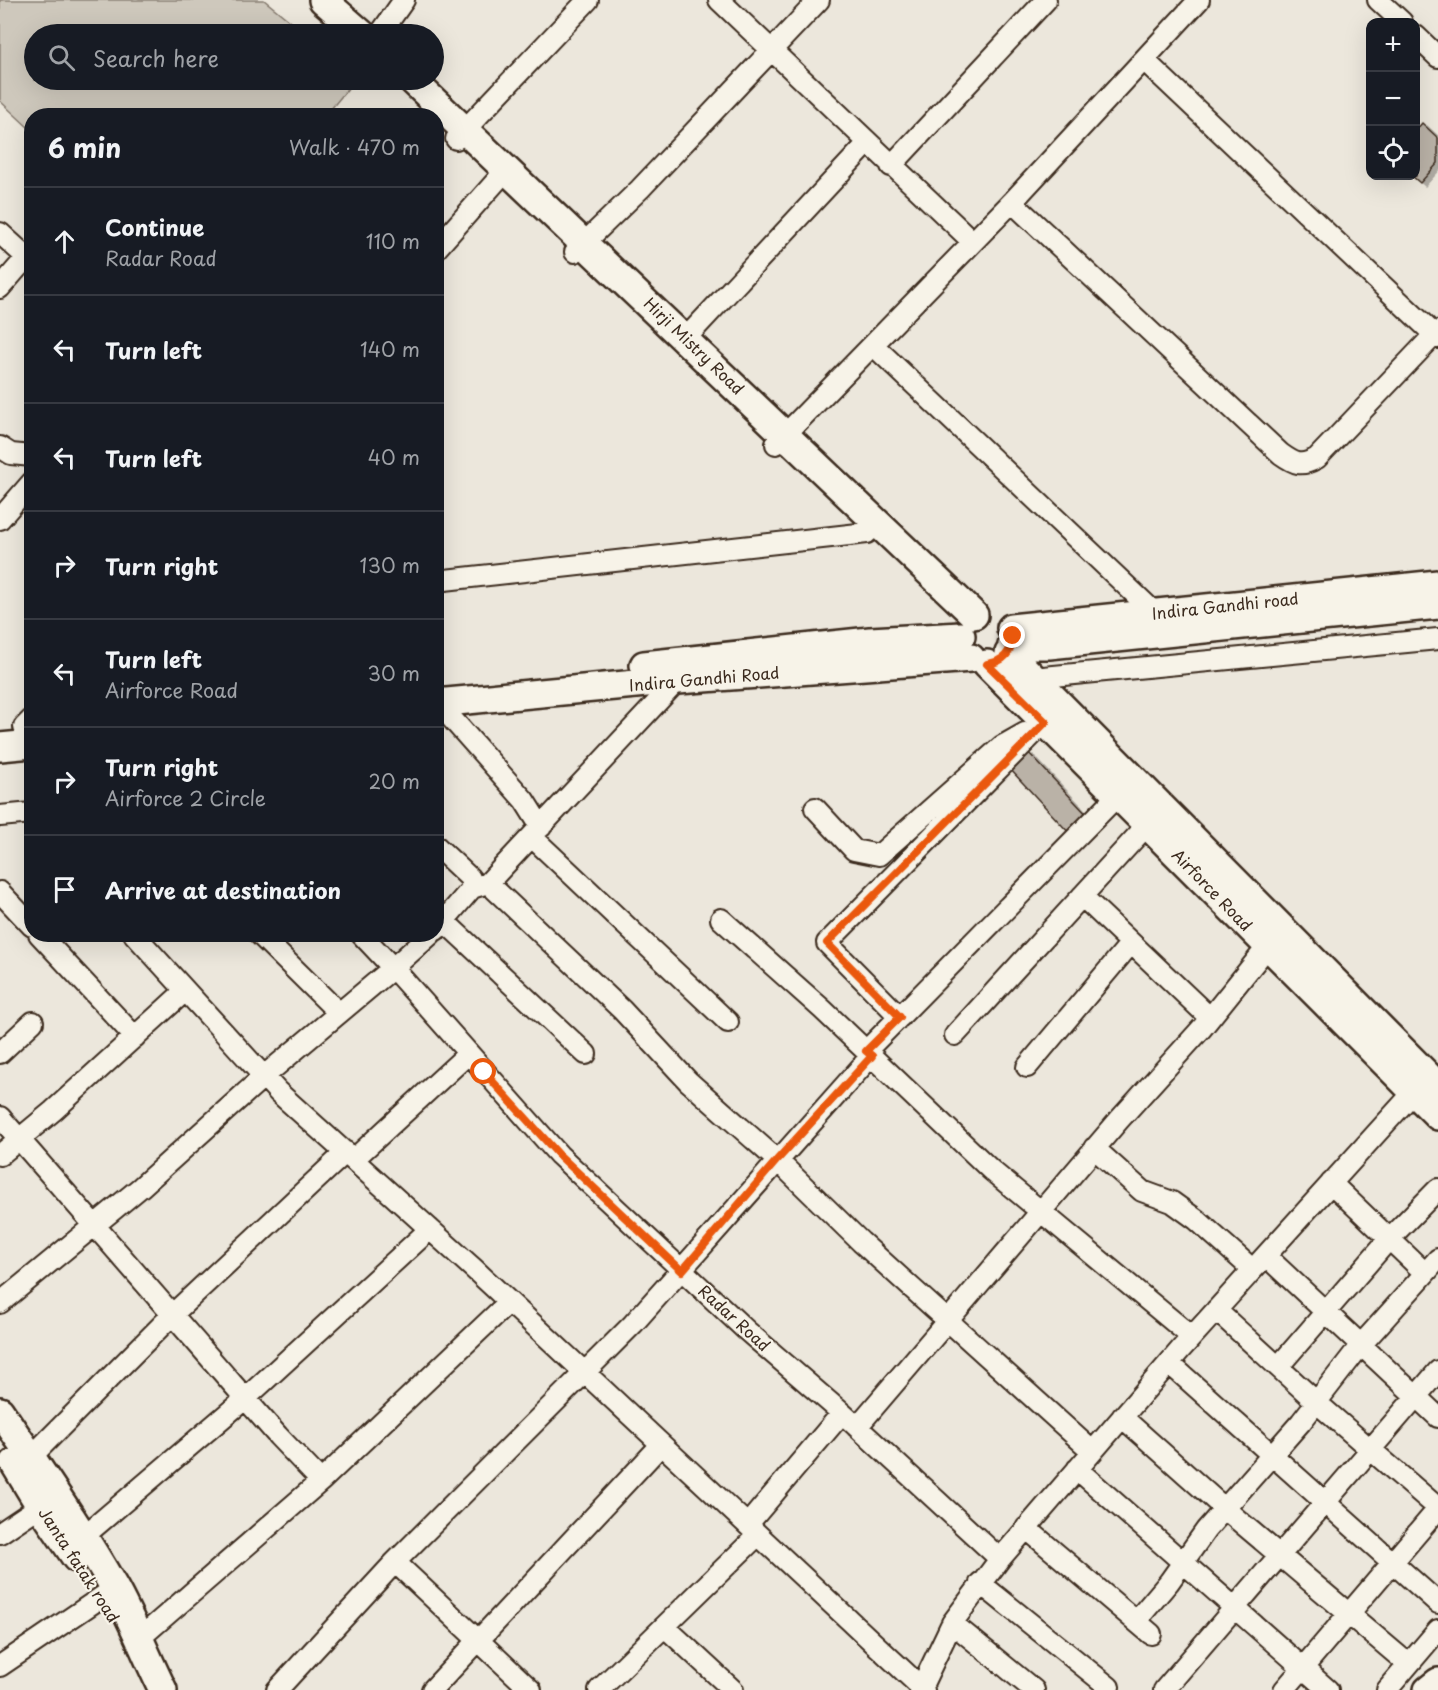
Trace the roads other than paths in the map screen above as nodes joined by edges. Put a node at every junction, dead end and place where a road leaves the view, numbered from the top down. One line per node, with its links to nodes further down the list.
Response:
1 (302, 0): 11 (main road)
2 (323, 0): 12 (main road)
3 (404, 0): 13 (street)
4 (588, 0): 24 (street)
5 (719, 0): 15 (street)
6 (819, 0): 15 (street)
7 (1046, 0): 26 (street)
8 (1199, 0): 17 (street)
9 (1378, 0): 10 (street)
10 (1398, 18)
11 (330, 24)
12 (351, 24)
13 (387, 24)
14 (1420, 40): 16 (street)
15 (772, 50): 25 (street); 32 (street)
16 (1438, 57)
17 (1144, 60): 28 (street); 36 (street)
18 (402, 90): 20 (main road)
19 (421, 90): 21 (main road, Hirji Mistry Road)
20 (422, 108)
21 (437, 108)
22 (444, 115): 24 (main road, Hirji Mistry Road)
23 (444, 125): 24 (main road, Hirji Mistry Road)
24 (461, 134): 27 (main road, Hirji Mistry Road)
25 (867, 144): 26 (street); 37 (street)
26 (891, 166): 31 (street)
27 (502, 174): 30 (street); 32 (main road, Hirji Mistry Road)
28 (1012, 202): 31 (street); 36 (street)
29 (0, 233): 33 (street)
30 (444, 240)
31 (973, 242): 38 (street)
32 (580, 247): 37 (main road, Hirji Mistry Road); 39 (main road, Hirji Mistry Road)
33 (24, 255)
34 (24, 265): 35 (street)
35 (0, 288)
36 (1437, 335)
37 (685, 339): 39 (main road, Hirji Mistry Road)
38 (874, 346): 39 (street); 48 (street)
39 (781, 439): 44 (main road, Hirji Mistry Road); 50 (main road, Hirji Mistry Road)
40 (0, 447): 41 (street)
41 (24, 455)
42 (24, 491): 43 (street)
43 (0, 519)
44 (867, 533): 45 (street); 50 (main road, Hirji Mistry Road)
45 (444, 580)
46 (1438, 584): 48 (main road, Indira Gandhi road)
47 (1438, 605): 50 (main road, Indira Gandhi road)
48 (1155, 612): 50 (main road, Indira Gandhi road)
49 (1438, 639): 51 (street)
50 (986, 641): 51 (main road, Airforce Road); 52 (main road, Indira Gandhi Road); 53 (main road, Indira Gandhi Road); 56 (main road, Airforce Road)
51 (1033, 678): 93 (main road, Airforce Road)
52 (678, 680): 54 (main road, Indira Gandhi Road); 62 (street)
53 (444, 696)
54 (444, 697)
55 (444, 705): 62 (street)
56 (1046, 722): 57 (main road, Airforce Road); 58 (street); 81 (street)
57 (1119, 794): 61 (main road, Airforce Road); 81 (street)
58 (815, 808)
59 (24, 814): 60 (street)
60 (0, 816)
61 (1148, 824): 66 (street); 77 (main road, Airforce Road)
62 (536, 832): 64 (street); 84 (street)
63 (444, 854): 64 (street)
64 (480, 885): 69 (street); 100 (street)
65 (0, 892): 67 (street)
66 (1082, 896): 76 (street); 85 (street)
67 (24, 918)
68 (721, 919): 88 (street)
69 (444, 923)
70 (444, 934): 90 (street)
71 (50, 942): 86 (street)
72 (141, 942): 79 (street)
73 (267, 942): 80 (street)
74 (369, 942): 78 (street, Radar Road)
75 (423, 942): 78 (street)
76 (1131, 943): 82 (street); 91 (street)
77 (1268, 946): 82 (street); 93 (main road, Airforce Road)
78 (393, 968): 80 (street); 89 (street, Radar Road)
79 (185, 991): 86 (street); 92 (street)
80 (339, 1013): 92 (street)
81 (900, 1017): 88 (street)
82 (1210, 1018): 97 (street)
83 (33, 1022): 87 (street)
84 (728, 1023)
85 (955, 1035)
86 (135, 1037): 96 (street)
87 (0, 1053)
88 (869, 1053): 100 (street); 103 (street)
89 (468, 1054): 99 (street); 110 (street, Radar Road)
90 (586, 1054)
91 (1027, 1066)
92 (263, 1077): 99 (street); 104 (street)
93 (1426, 1089): 94 (main road, Airforce Road); 101 (street)
94 (1438, 1116)
95 (0, 1117): 96 (street)
96 (20, 1139): 98 (street); 104 (street)
97 (1094, 1149): 103 (street); 109 (street)
98 (0, 1155)
99 (350, 1155): 105 (street); 115 (street)
100 (777, 1160): 110 (street); 116 (street)
101 (1331, 1183): 106 (street); 107 (street)
102 (1438, 1189): 106 (street)
103 (1042, 1211): 116 (street); 117 (street)
104 (94, 1225): 111 (street); 115 (street)
105 (430, 1229): 112 (street); 124 (street)
106 (1388, 1240): 108 (street); 114 (street)
107 (1266, 1256): 109 (street); 114 (street)
108 (1431, 1266): 118 (street)
109 (1252, 1269): 113 (street)
110 (682, 1271): 122 (street); 127 (street, Radar Road)
111 (0, 1303)
112 (508, 1303): 122 (street); 138 (street)
113 (1216, 1311): 117 (street); 120 (street)
114 (1324, 1312): 118 (street); 120 (street)
115 (174, 1313): 124 (street); 136 (street)
116 (948, 1320): 130 (street); 134 (street)
117 (1192, 1337): 119 (street)
118 (1360, 1346): 123 (street); 125 (street)
119 (1169, 1363): 128 (street); 135 (street)
120 (1278, 1367): 125 (street)
121 (1438, 1371): 123 (street)
122 (582, 1373): 132 (street); 150 (street)
123 (1415, 1396): 129 (street); 133 (street)
124 (247, 1398): 138 (street); 146 (street)
125 (1316, 1402): 133 (street); 135 (street)
126 (0, 1411): 136 (main road)
127 (842, 1413): 130 (street, Radar Road); 144 (street)
128 (1122, 1417): 134 (street); 141 (street)
129 (1438, 1417)
130 (857, 1427): 148 (street, Radar Road)
131 (0, 1444): 140 (main road, Janta fatak road)
132 (661, 1445): 144 (street); 163 (street)
133 (1370, 1450): 139 (street); 142 (street)
134 (1092, 1451): 137 (street)
135 (1271, 1456): 139 (street); 141 (street)
136 (31, 1457): 146 (main road)
137 (1077, 1469): 143 (street); 151 (street)
138 (321, 1481): 162 (street)
139 (1324, 1503): 147 (street); 149 (street)
140 (40, 1506): 145 (street); 153 (main road, Janta fatak road)
141 (1225, 1509): 147 (street); 151 (street)
142 (1438, 1509): 149 (street)
143 (1026, 1528): 148 (street); 157 (street)
144 (753, 1529): 159 (street); 169 (street)
145 (0, 1533)
146 (84, 1536): 153 (main road)
147 (1280, 1554): 155 (street); 156 (street)
148 (1000, 1559): 152 (street)
149 (1394, 1561): 154 (street); 156 (street)
150 (395, 1562): 163 (street); 172 (street)
151 (1184, 1563): 155 (street); 157 (street)
152 (980, 1583): 158 (street); 168 (street)
153 (108, 1593): 162 (main road); 165 (street); 170 (main road, Janta fatak road)
154 (1438, 1603)
155 (1235, 1608): 166 (street); 178 (street)
156 (1348, 1614): 164 (street); 166 (street)
157 (1136, 1621): 161 (street)
158 (952, 1623): 169 (street); 177 (street)
159 (665, 1627): 175 (street); 176 (street)
160 (1438, 1630): 164 (street)
161 (1151, 1634)
162 (141, 1637): 171 (main road)
163 (479, 1640): 173 (street); 174 (street)
164 (1408, 1664): 181 (street)
165 (0, 1666)
166 (1302, 1669): 179 (street); 180 (street)
167 (1438, 1682): 182 (main road)
168 (1109, 1687)
169 (922, 1689)
170 (150, 1690)
171 (163, 1690)
172 (277, 1690)
173 (432, 1690)
174 (531, 1690)
175 (599, 1690)
176 (734, 1690)
177 (1034, 1690)
178 (1164, 1690)
179 (1284, 1690)
180 (1328, 1690)
181 (1387, 1690)
182 (1428, 1690)

